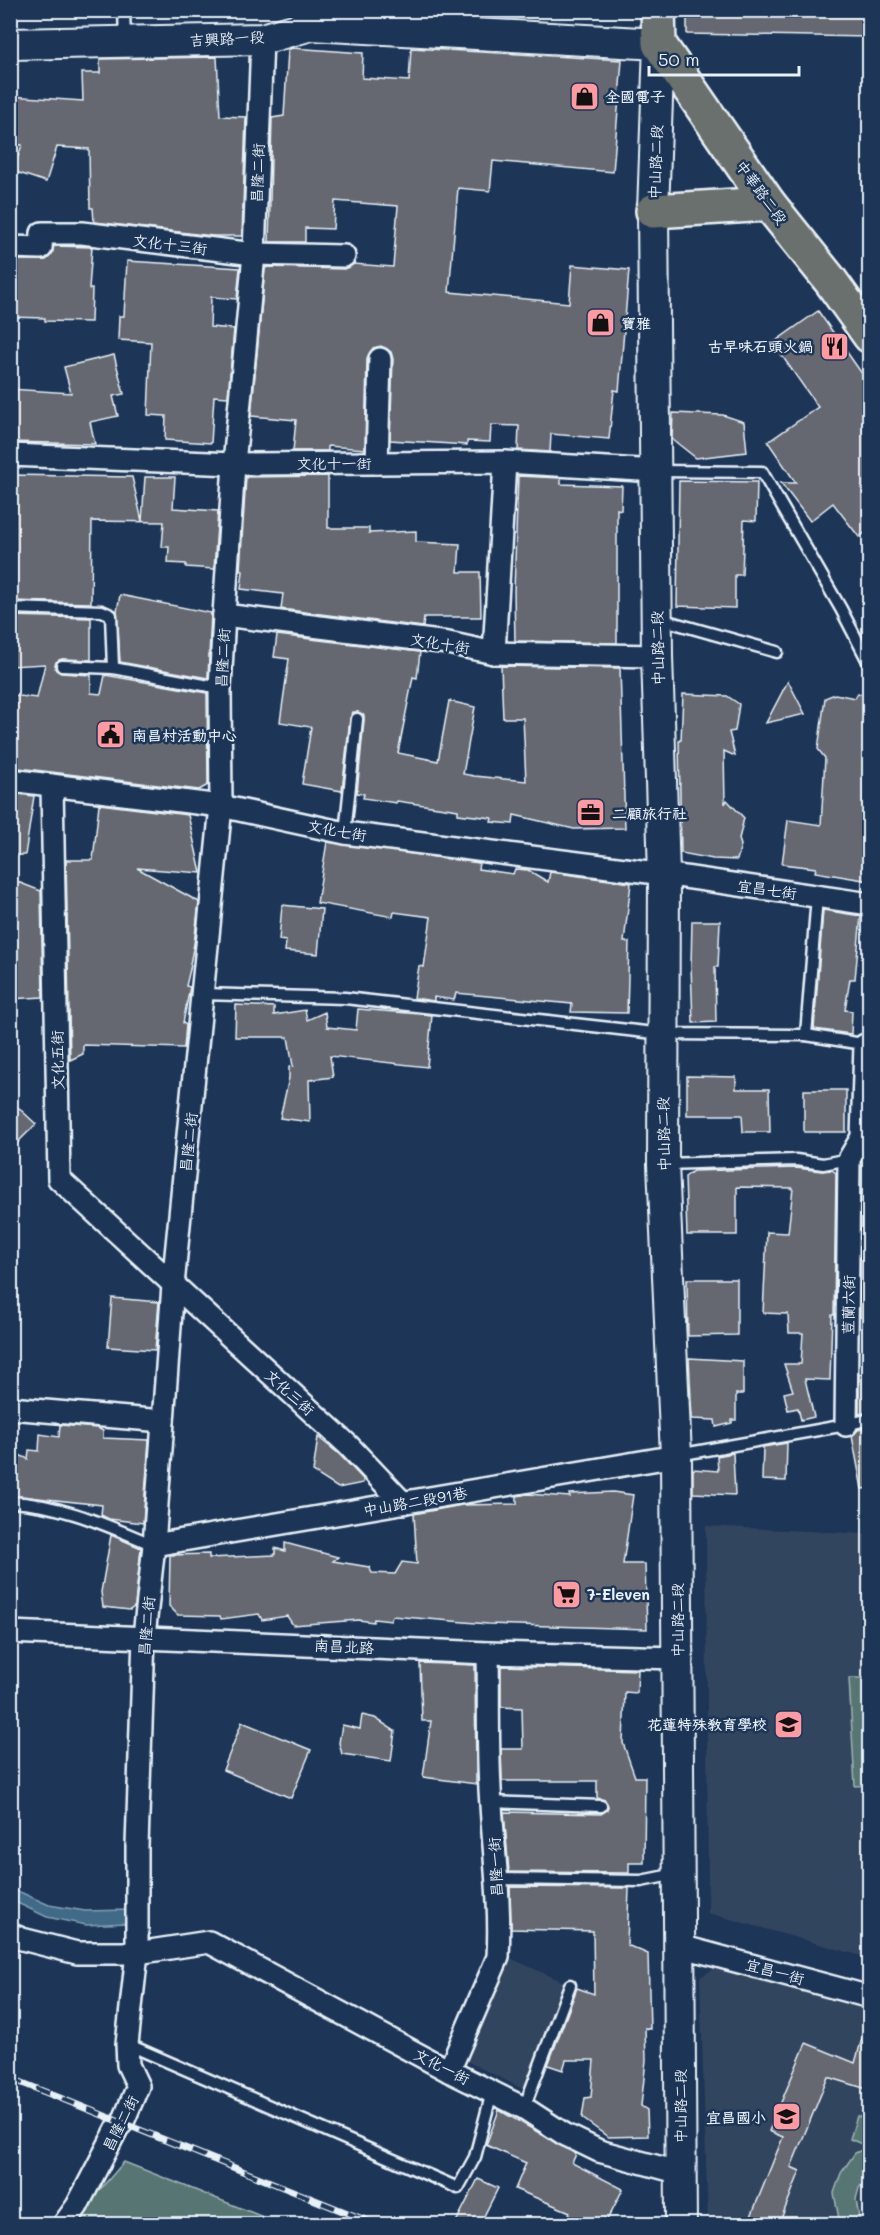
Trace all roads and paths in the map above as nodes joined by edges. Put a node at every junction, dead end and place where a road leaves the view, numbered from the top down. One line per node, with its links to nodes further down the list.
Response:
1 (124, 10): 5 (lane)
2 (658, 10): 7 (main road)
3 (311, 18): 4 (street, 吉興路一段); 7 (street, 吉興路一段)
4 (262, 39): 5 (street, 吉興路一段); 11 (street, 昌隆二街)
5 (125, 41): 6 (street, 吉興路一段)
6 (10, 44)
7 (658, 44): 8 (main road, 中華路二段); 9 (street, 中山路二段)
8 (769, 204): 9 (main road); 13 (main road, 中華路二段)
9 (653, 211): 19 (street, 中山路二段)
10 (10, 247): 11 (street, 文化十三街)
11 (254, 254): 12 (street, 文化十三街); 18 (street, 昌隆二街)
12 (344, 256)
13 (870, 336)
14 (380, 358): 17 (street)
15 (10, 455): 18 (street, 文化十一街)
16 (505, 462): 17 (street, 文化十一街); 19 (street, 文化十一街); 24 (street)
17 (377, 463): 18 (street, 文化十一街)
18 (234, 464): 21 (street, 昌隆二街)
19 (657, 471): 22 (street, 中山路二段); 26 (lane)
20 (10, 608): 28 (lane)
21 (224, 615): 24 (street, 文化十街); 29 (street, 昌隆二街)
22 (657, 619): 23 (lane); 25 (street, 中山路二段)
23 (777, 652)
24 (494, 653): 25 (street, 文化十街)
25 (657, 656): 35 (street, 中山路二段)
26 (870, 665)
27 (62, 666): 28 (lane)
28 (113, 668): 29 (lane)
29 (220, 688): 33 (street, 昌隆二街)
30 (357, 719): 34 (lane)
31 (10, 780): 32 (street, 文化七街)
32 (52, 785): 33 (street, 文化七街); 45 (street, 文化五街)
33 (221, 806): 34 (street, 文化七街); 38 (street, 昌隆二街)
34 (345, 833): 35 (street, 文化七街)
35 (664, 874): 36 (street, 宜昌七街); 39 (street, 中山路二段)
36 (817, 896): 37 (street, 宜昌七街); 40 (lane)
37 (870, 904)
38 (203, 994): 39 (lane); 45 (street, 昌隆二街)
39 (663, 1034): 40 (lane); 44 (street, 中山路二段)
40 (806, 1035): 41 (lane)
41 (867, 1045): 42 (street, 荳蘭六街)
42 (866, 1138): 43 (street, 荳蘭六街)
43 (849, 1159): 44 (lane); 49 (street, 荳蘭六街)
44 (663, 1164): 50 (street, 中山路二段)
45 (173, 1285): 48 (street, 昌隆二街); 52 (street, 文化三街)
46 (10, 1408): 48 (street)
47 (870, 1419): 49 (lane)
48 (163, 1421): 53 (street, 昌隆二街)
49 (846, 1425): 50 (lane)
50 (676, 1456): 52 (street, 中山路二段91巷); 57 (street, 中山路二段)
51 (10, 1502): 53 (lane)
52 (403, 1503): 53 (street, 中山路二段91巷)
53 (154, 1545): 55 (street, 昌隆二街)
54 (10, 1632): 55 (street, 南昌北路)
55 (144, 1636): 56 (street, 南昌北路); 64 (street, 昌隆二街)
56 (488, 1653): 57 (street, 南昌北路); 58 (street, 昌隆一街)
57 (677, 1658): 60 (street, 中山路二段)
58 (490, 1802): 59 (lane); 61 (street, 昌隆一街)
59 (601, 1806)
60 (679, 1873): 61 (lane); 63 (street, 中山路二段)
61 (496, 1882): 68 (street, 昌隆一街)
62 (10, 1934): 64 (street)
63 (680, 1946): 66 (street, 宜昌一街); 71 (street, 中山路二段)
64 (137, 1953): 67 (street, 昌隆二街); 68 (street, 文化一街)
65 (570, 1985): 70 (lane)
66 (870, 1997)
67 (127, 2044): 69 (lane); 72 (street, 昌隆二街)
68 (449, 2071): 69 (street, 文化一街)
69 (492, 2092): 70 (street, 文化一街)
70 (524, 2108): 71 (street, 文化一街)
71 (681, 2174): 73 (street, 中山路二段)
72 (64, 2224)
73 (681, 2224)

